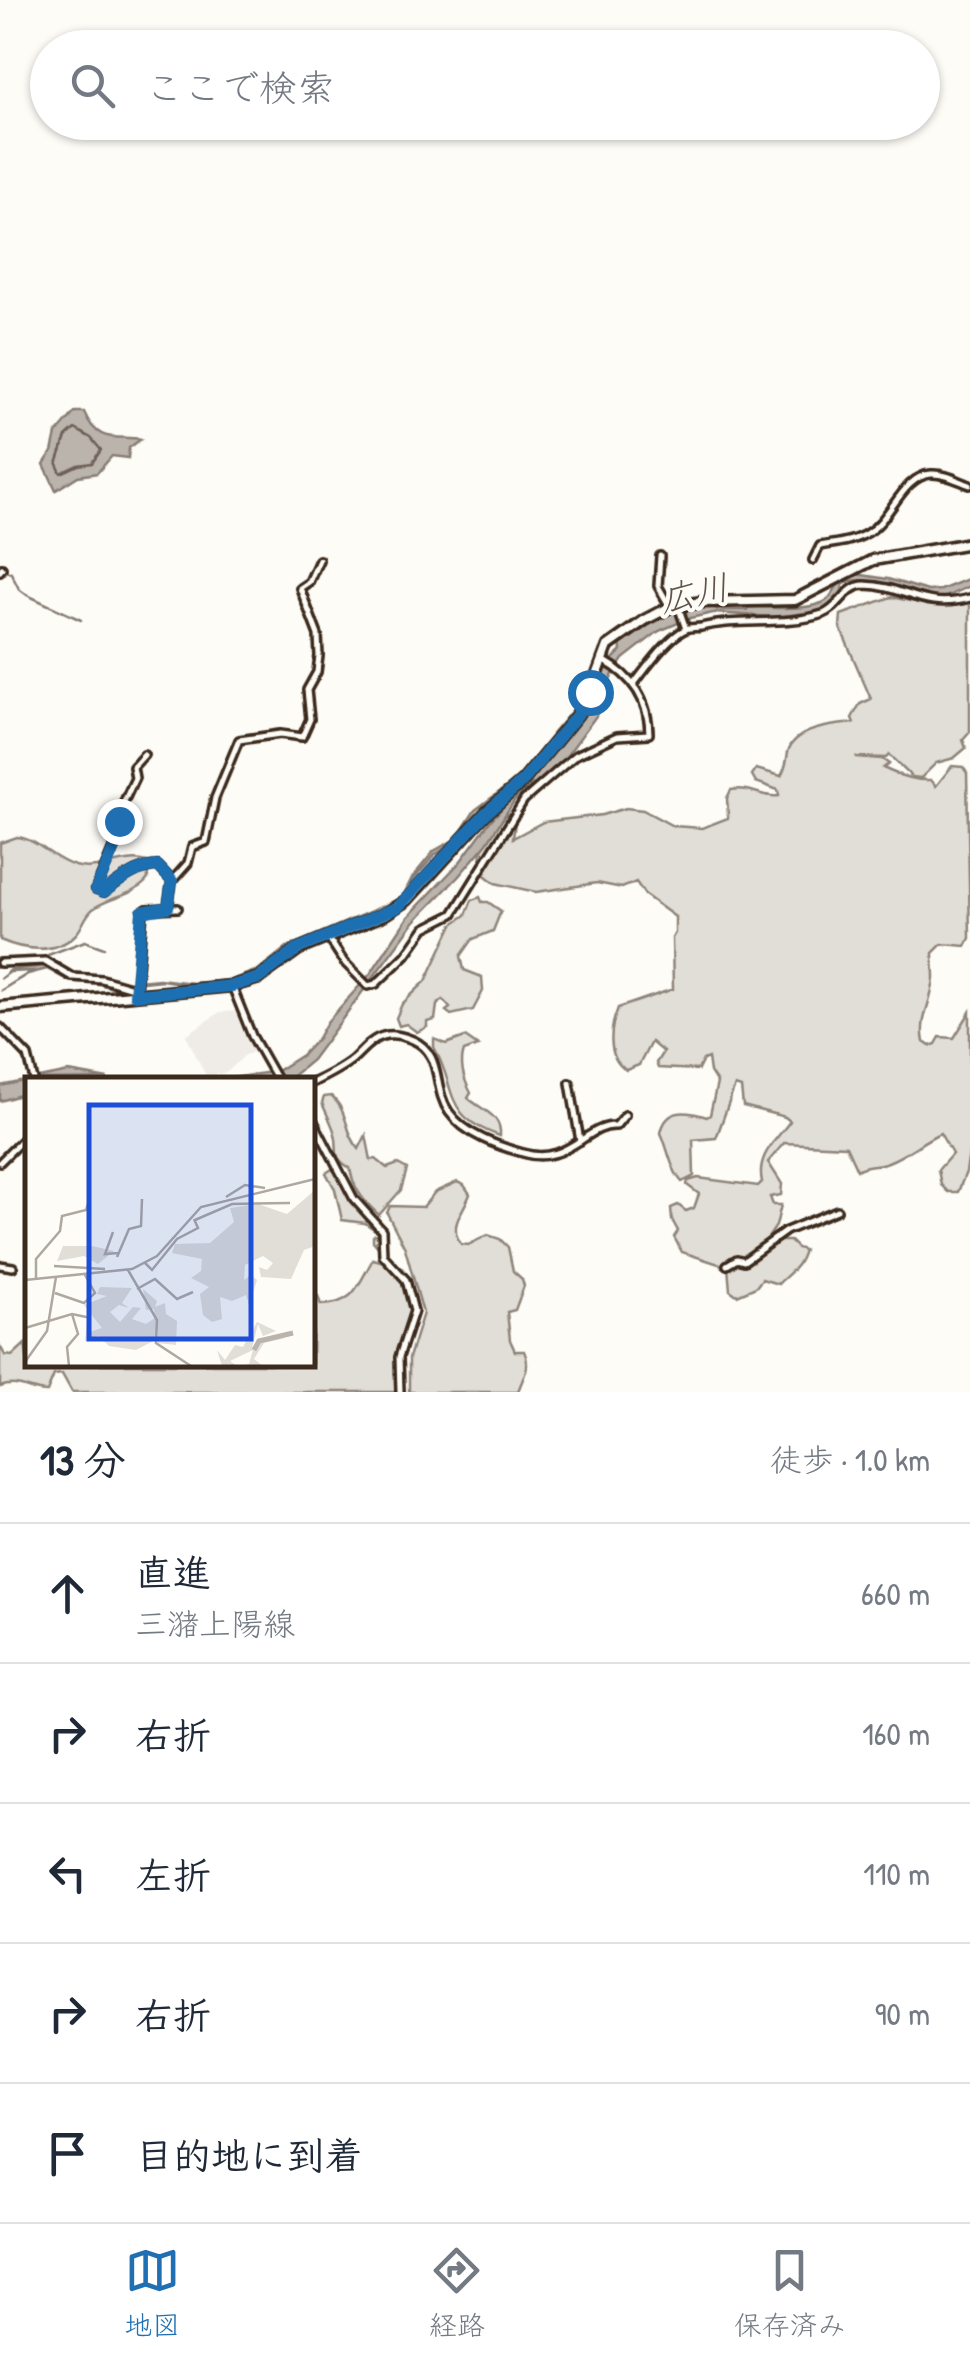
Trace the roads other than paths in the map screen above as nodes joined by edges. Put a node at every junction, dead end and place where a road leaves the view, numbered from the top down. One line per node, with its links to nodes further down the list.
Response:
1 (970, 486): 5 (street)
2 (970, 544): 7 (main road)
3 (660, 556): 7 (street)
4 (319, 560): 12 (street)
5 (813, 560)
6 (970, 598): 8 (street)
7 (676, 608): 8 (street); 9 (main road)
8 (684, 626): 10 (street)
9 (604, 661): 10 (street); 15 (main road)
10 (633, 685): 15 (street)
11 (144, 754): 12 (street)
12 (172, 881): 13 (street)
13 (168, 907): 14 (street); 18 (street)
14 (178, 908)
15 (328, 936): 17 (main road)
16 (0, 963): 18 (street)
17 (232, 986): 18 (main road); 22 (street)
18 (136, 988): 19 (main road)
19 (0, 1008)
20 (0, 1027): 21 (street)
21 (34, 1077)
22 (274, 1077)
23 (315, 1081): 28 (street)
24 (570, 1083): 28 (street)
25 (624, 1115): 28 (street)
26 (315, 1124): 34 (street)
27 (25, 1137): 29 (street)
28 (580, 1141)
29 (0, 1162)
30 (837, 1210): 32 (street)
31 (0, 1265): 33 (street)
32 (726, 1265)
33 (14, 1267)
34 (400, 1392)

